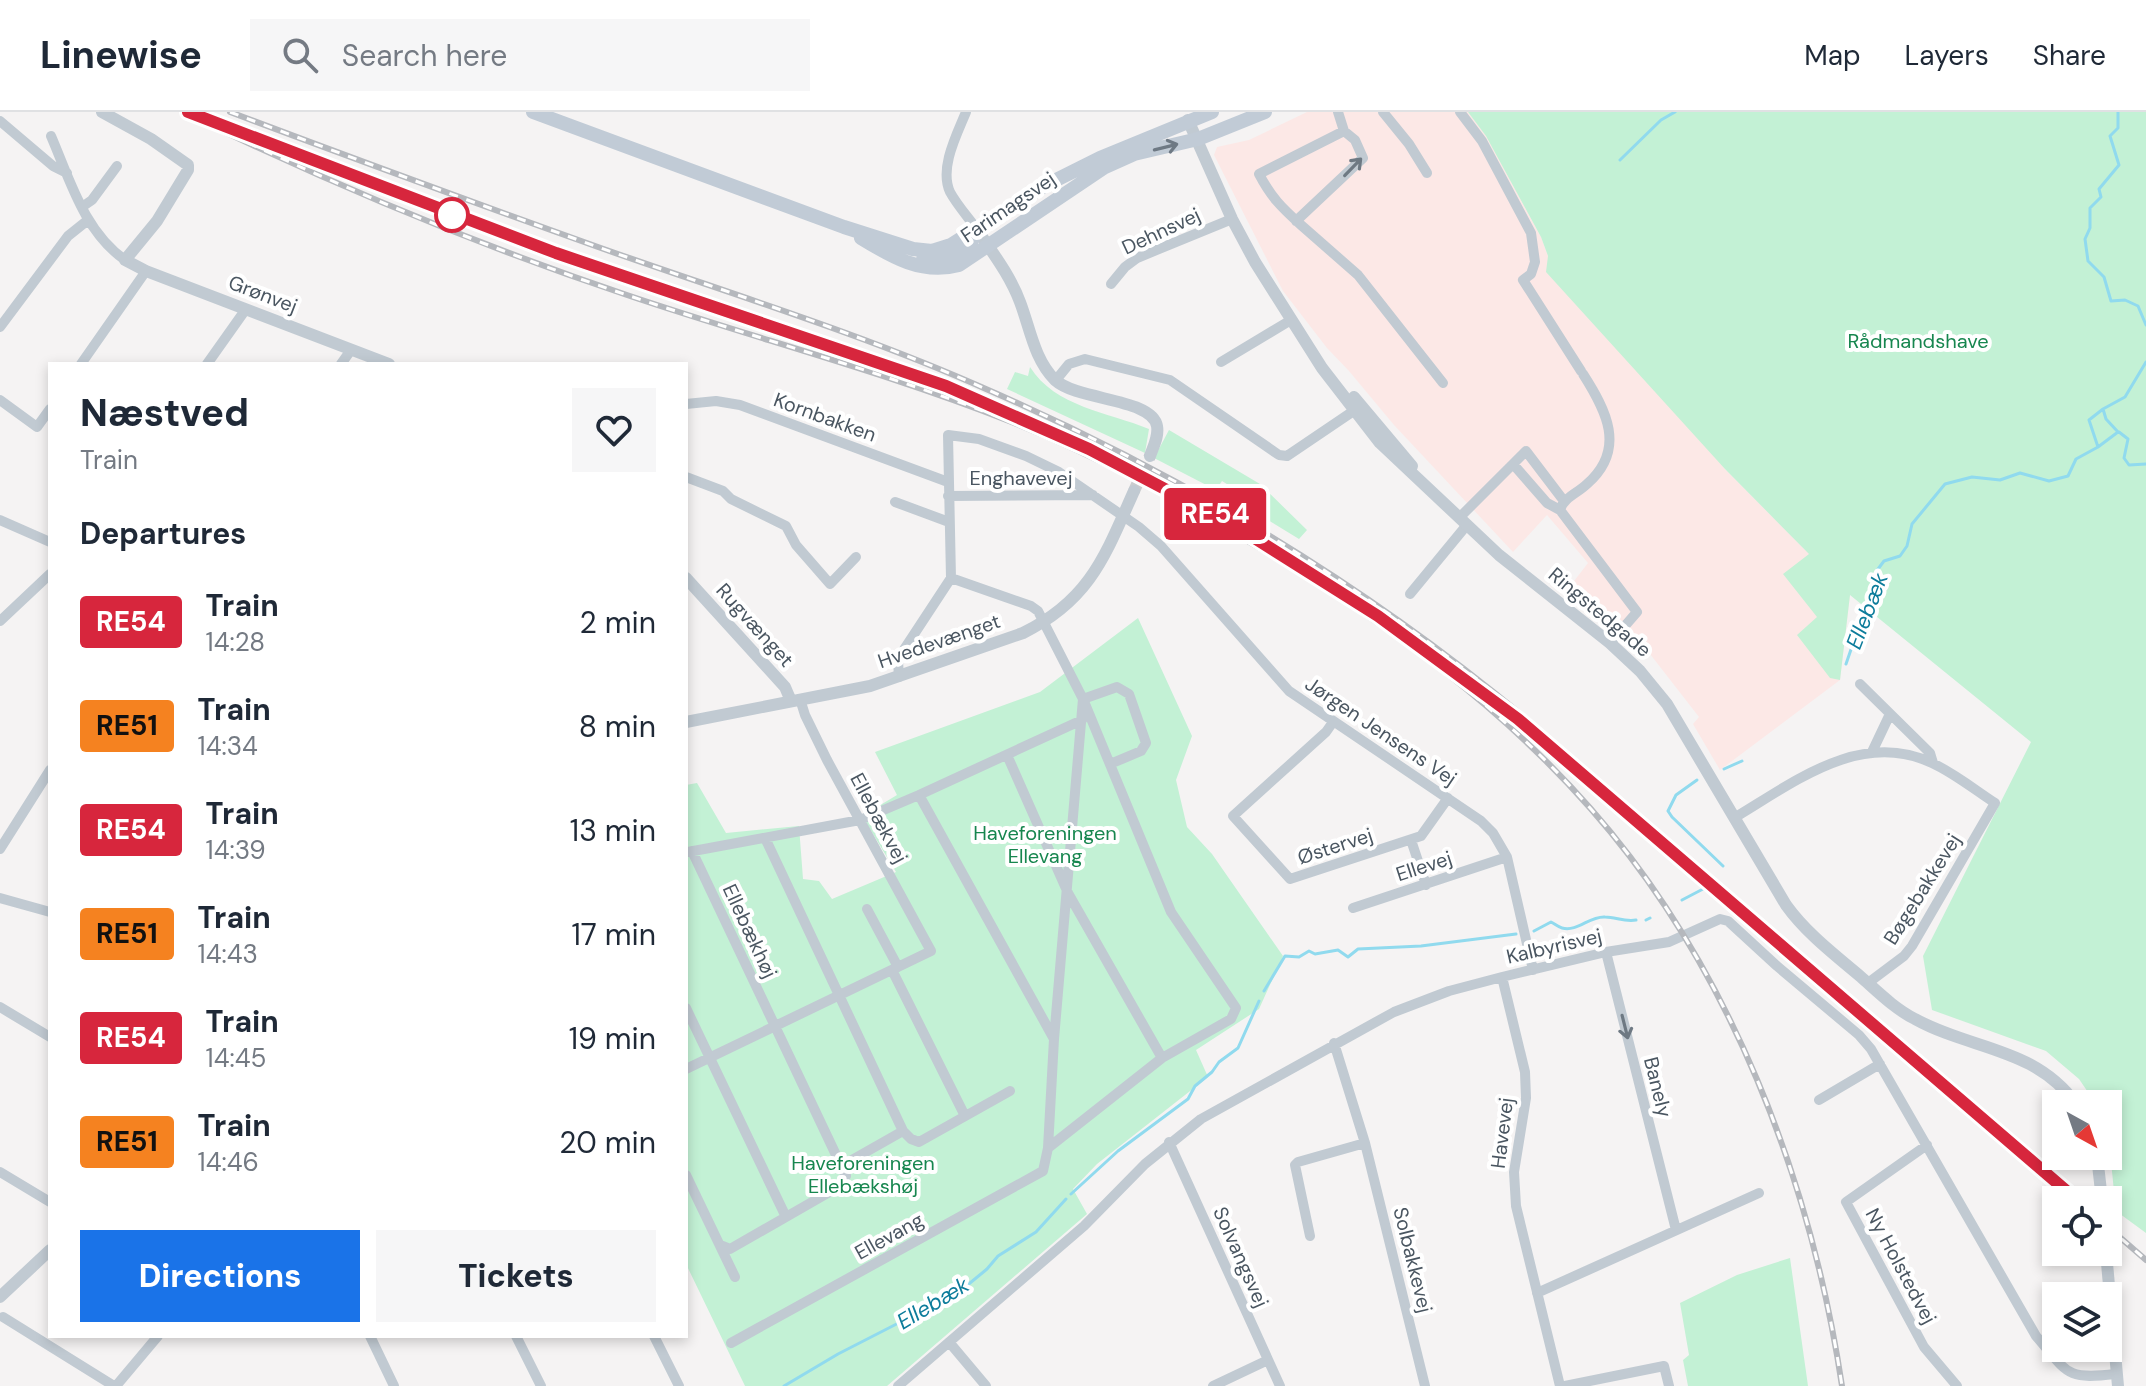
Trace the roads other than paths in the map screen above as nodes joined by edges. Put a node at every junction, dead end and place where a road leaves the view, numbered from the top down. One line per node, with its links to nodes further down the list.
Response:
1 (102, 112): 26 (street)
2 (533, 112): 22 (main road, Farimagsvej)
3 (966, 112): 23 (street)
4 (1212, 112): 9 (main road, Farimagsvej)
5 (1265, 112): 13 (main road, Farimagsvej)
6 (1338, 112): 11 (street)
7 (1383, 112): 16 (street)
8 (1460, 112): 56 (street)
9 (1188, 120): 13 (street, Ringstedgade); 17 (main road, Farimagsvej)
10 (0, 121): 15 (street)
11 (1344, 131): 21 (street, one-way to 11); 21 (street)
12 (51, 136): 15 (street, Grønvej)
13 (1198, 139): 19 (street, Ringstedgade); 24 (main road, Farimagsvej, one-way to 13)
14 (117, 166): 18 (street)
15 (67, 173): 18 (street, Grønvej)
16 (1427, 173)
17 (1072, 174): 23 (main road, Farimagsvej); 24 (main road)
18 (82, 207): 20 (street, Grønvej)
19 (1232, 219): 28 (street, Dehnsvej); 32 (street, Ringstedgade)
20 (88, 220): 26 (street, Grønvej); 30 (street)
21 (1296, 221): 42 (street)
22 (844, 227): 23 (main road, Farimagsvej); 25 (main road, Farimagsvej)
23 (976, 228): 24 (street); 25 (main road)
24 (988, 247): 25 (main road, Farimagsvej); 41 (street)
25 (885, 252)
26 (125, 260): 27 (street, Grønvej)
27 (146, 271): 31 (street, Grønvej); 36 (street)
28 (1111, 284)
29 (0, 302): 30 (street)
30 (12, 309): 33 (street)
31 (246, 309): 35 (street, Grønvej); 37 (street)
32 (1291, 320): 34 (street, Ringstedgade); 40 (street)
33 (0, 327)
34 (1307, 344): 45 (street, Ringstedgade); 52 (street)
35 (351, 350): 38 (street); 39 (street, Grønvej)
36 (82, 362)
37 (208, 362)
38 (342, 362)
39 (384, 362)
40 (1221, 362)
41 (1056, 380): 45 (street); 47 (street)
42 (1443, 383)
43 (0, 400): 46 (street)
44 (688, 404): 50 (street, Kornbakken)
45 (1355, 410): 52 (street, Ringstedgade)
46 (48, 412)
47 (1150, 456)
48 (1513, 464): 56 (street); 56 (street); 60 (street)
49 (688, 478): 62 (street)
50 (948, 482): 53 (street, Jørgen Jensens Vej); 54 (street)
51 (1134, 491): 57 (street, Hvedevænget)
52 (1433, 493): 60 (street, Ringstedgade)
53 (1093, 495): 54 (street, Enghavevej); 57 (street, Jørgen Jensens Vej)
54 (948, 496): 59 (street)
55 (895, 502): 59 (street)
56 (1562, 505): 69 (street)
57 (1123, 515): 68 (street, Hvedevænget); 77 (street, Jørgen Jensens Vej)
58 (0, 520): 61 (street)
59 (949, 522): 64 (street)
60 (1462, 522): 66 (street); 69 (street, Ringstedgade)
61 (48, 541)
62 (856, 557)
63 (48, 576): 67 (street)
64 (951, 578): 68 (street); 70 (street)
65 (688, 580): 73 (street, Rugvænget)
66 (1410, 594)
67 (0, 621)
68 (1045, 622): 70 (street, Hvedevænget); 72 (street, Ellevang)
69 (1610, 643): 85 (street, Ringstedgade)
70 (899, 677): 73 (street, Hvedevænget)
71 (1860, 684): 74 (street)
72 (1083, 699): 75 (street, Ellevang); 81 (street, Ellevang); 81 (street)
73 (796, 700): 76 (street, Hvedevænget); 86 (street, Ellebækvej)
74 (1890, 714): 78 (street); 80 (street)
75 (1082, 720): 79 (street); 93 (street, Ellevang)
76 (688, 722)
77 (1333, 722): 84 (street, Jørgen Jensens Vej); 88 (street, Østervej)
78 (1872, 752): 80 (street); 85 (street)
79 (1007, 755): 83 (street); 93 (street, Ellevang)
80 (1933, 763): 102 (street, Bøgebakkevej)
81 (1110, 764): 111 (street, Ellevang)
82 (45, 788): 89 (street)
83 (919, 795): 86 (street); 108 (street)
84 (1448, 798): 88 (street, Østervej); 91 (street, Jørgen Jensens Vej)
85 (1734, 818): 102 (street, Ringstedgade)
86 (860, 820): 87 (street, Ellebækhøj); 99 (street, Ellebækvej)
87 (765, 838): 90 (street, Ellebækhøj); 103 (street)
88 (1411, 840): 92 (street)
89 (0, 849)
90 (689, 851): 106 (street, Ellebækhøj)
91 (1507, 857): 92 (street, Ellevej); 100 (street, Jørgen Jensens Vej)
92 (1426, 885): 95 (street, Ellevej)
93 (1068, 893): 108 (street, Ellevang); 111 (street, Ellevang)
94 (0, 898): 97 (street)
95 (1353, 908)
96 (867, 909): 99 (street)
97 (48, 911)
98 (1606, 952): 100 (street, Kalbyrisvej); 112 (street, Kalbyrisvej); 129 (street, Banely, one-way to 129)
99 (895, 968): 103 (street); 117 (street)
100 (1533, 970): 101 (street, Kalbyrisvej)
101 (1502, 977): 109 (street, Kalbyrisvej); 135 (street, Havevej)
102 (1868, 983): 114 (street, Ringstedgade)
103 (840, 995): 106 (street); 118 (street)
104 (0, 1007): 107 (street)
105 (688, 1012): 110 (street)
106 (775, 1026): 110 (street); 123 (street, Ellebækhøj)
107 (48, 1036)
108 (1054, 1039): 122 (street, Ellevang)
109 (1334, 1043): 119 (street, Kalbyrisvej); 120 (street, Solbakkevej)
110 (710, 1057): 113 (street); 128 (street)
111 (1162, 1058): 122 (street, Ellevang)
112 (1880, 1064): 116 (street); 121 (street, Kalbyrisvej)
113 (688, 1068)
114 (2065, 1090)
115 (1010, 1091): 117 (street)
116 (1819, 1100)
117 (965, 1116): 118 (street)
118 (903, 1131): 123 (street)
119 (1169, 1142): 142 (street, Kalbyrisvej); 144 (street, Solvangsvej)
120 (1365, 1143): 130 (street); 154 (street, Solbakkevej)
121 (1927, 1145): 145 (street, Kalbyrisvej); 157 (street, Ny Holstedvej)
122 (1048, 1148): 143 (street, Ellevang)
123 (843, 1165): 128 (street)
124 (0, 1172): 127 (street)
125 (688, 1179): 131 (street)
126 (1759, 1193): 129 (street)
127 (48, 1201)
128 (786, 1217): 131 (street)
129 (1676, 1230): 135 (street)
130 (1310, 1236)
131 (720, 1245): 134 (street)
132 (48, 1252): 136 (street)
133 (2107, 1266): 145 (street)
134 (735, 1277)
135 (1537, 1293): 155 (street, Havevej)
136 (0, 1297)
137 (3, 1317): 146 (street)
138 (156, 1338): 146 (street)
139 (371, 1338): 147 (street)
140 (517, 1338): 148 (street)
141 (655, 1338): 149 (street)
142 (949, 1342): 150 (street, Kalbyrisvej); 151 (street)
143 (731, 1343)
144 (1268, 1360): 152 (street); 153 (street, Solvangsvej)
145 (2117, 1380)
146 (115, 1386)
147 (394, 1386)
148 (541, 1386)
149 (679, 1386)
150 (898, 1386)
151 (986, 1386)
152 (1213, 1386)
153 (1280, 1386)
154 (1425, 1386)
155 (1563, 1386): 156 (street)
156 (1669, 1386)
157 (1957, 1386)

